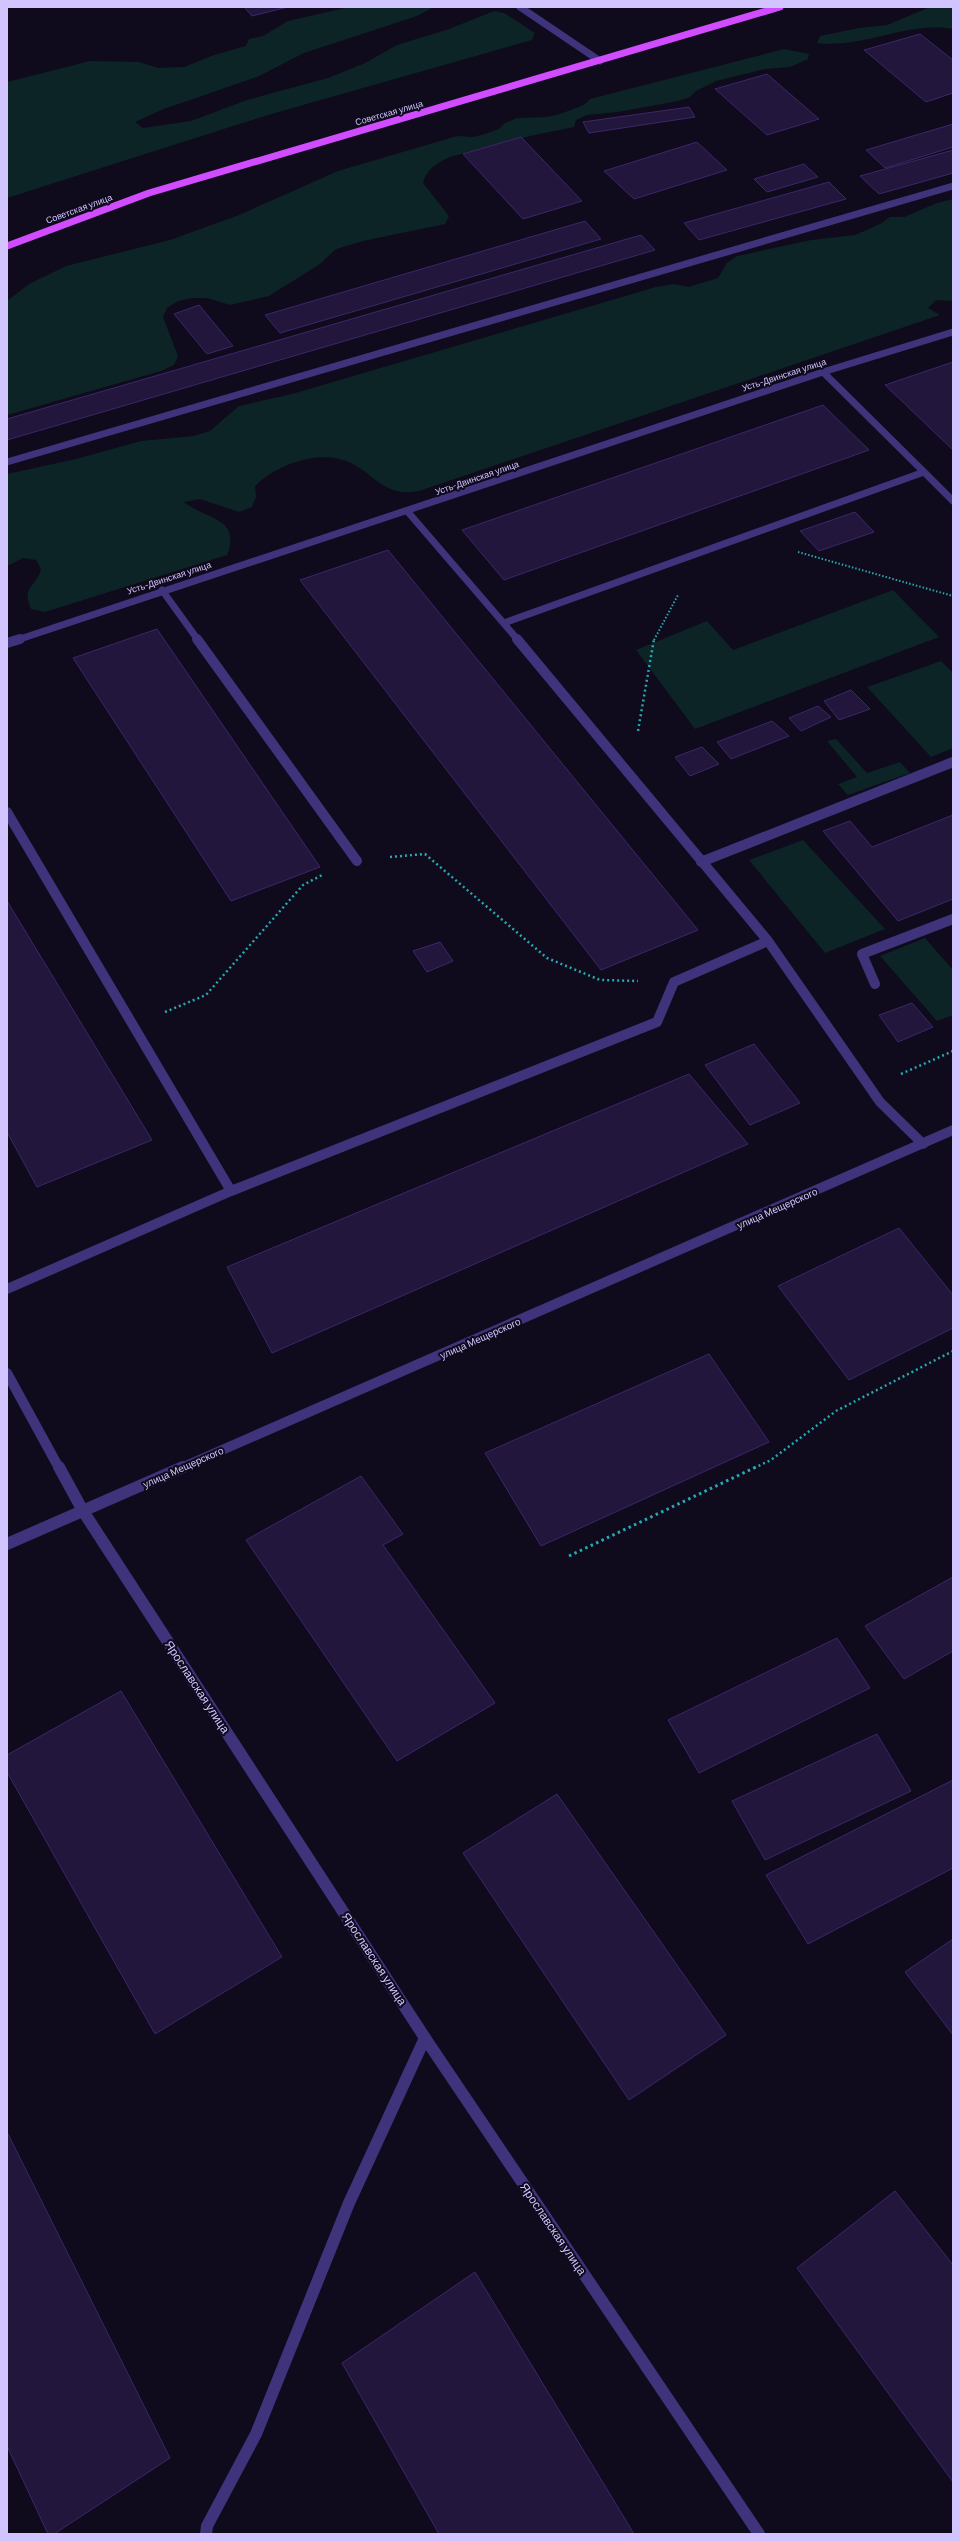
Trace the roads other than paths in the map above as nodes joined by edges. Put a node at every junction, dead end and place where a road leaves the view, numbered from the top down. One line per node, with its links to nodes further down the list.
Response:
1 (520, 7): 3 (street)
2 (780, 7): 3 (main road, Советская улица)
3 (600, 61): 5 (main road, Советская улица)
4 (953, 186): 8 (street)
5 (7, 246)
6 (953, 332): 7 (street, Усть-Двинская улица)
7 (823, 372): 9 (street); 11 (street, Усть-Двинская улица)
8 (7, 462)
9 (924, 472): 10 (street); 13 (street)
10 (953, 501)
11 (408, 512): 12 (street, Усть-Двинская улица); 13 (street)
12 (162, 590): 14 (street, Усть-Двинская улица); 17 (street)
13 (504, 623): 18 (street)
14 (7, 643)
15 (953, 762): 18 (street)
16 (7, 812): 24 (street)
17 (357, 861)
18 (702, 862): 20 (street)
19 (953, 919): 21 (street)
20 (768, 940): 23 (street); 24 (street)
21 (875, 984)
22 (953, 1130): 23 (street, улица Мещерского)
23 (923, 1144): 27 (street, улица Мещерского)
24 (231, 1191): 25 (street)
25 (7, 1288)
26 (7, 1373): 27 (street, Ярославская улица)
27 (83, 1512): 28 (street, улица Мещерского); 29 (street, Ярославская улица)
28 (7, 1544)
29 (425, 2038): 30 (street); 31 (street, Ярославская улица)
30 (204, 2531)
31 (759, 2534)

